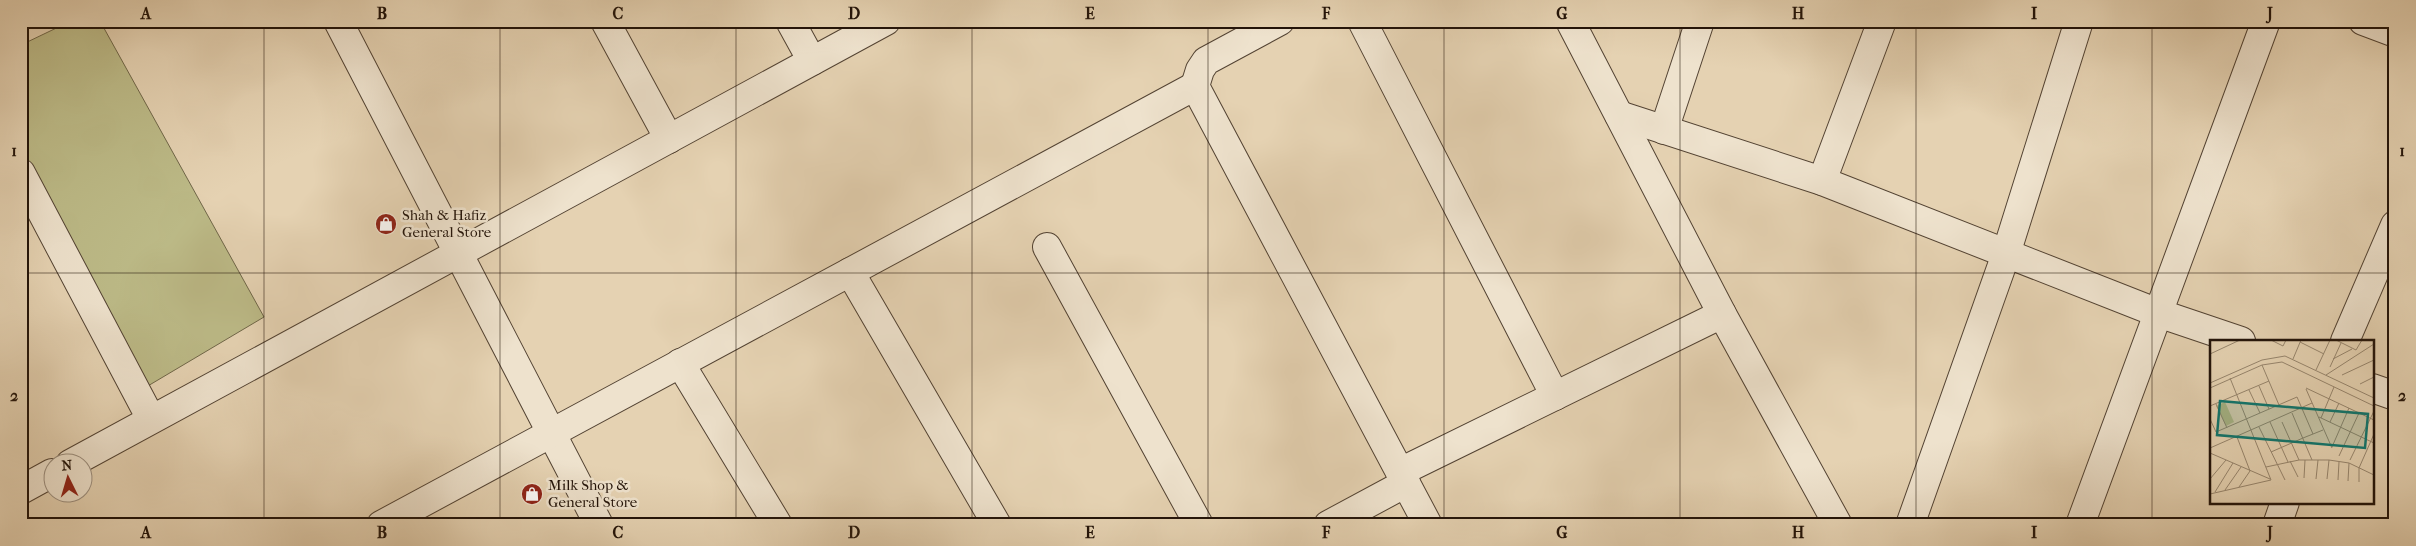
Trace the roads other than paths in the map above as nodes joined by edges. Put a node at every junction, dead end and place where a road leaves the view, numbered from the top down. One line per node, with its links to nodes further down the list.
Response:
1 (338, 21): 23 (street)
2 (605, 21): 18 (street)
3 (790, 21): 14 (street)
4 (886, 21): 14 (street)
5 (1280, 21): 15 (street)
6 (1362, 21): 32 (street)
7 (1570, 21): 16 (street)
8 (1700, 21): 17 (street)
9 (1882, 21): 20 (street)
10 (2080, 21): 24 (street)
11 (2266, 21): 26 (street)
12 (2363, 21): 13 (street)
13 (2395, 33)
14 (812, 61): 18 (street)
15 (1195, 86): 25 (street); 38 (street)
16 (1618, 115): 17 (street); 27 (street)
17 (1664, 130): 20 (street)
18 (669, 139): 23 (street)
19 (21, 172): 34 (street)
20 (1822, 180): 24 (street)
21 (2395, 225): 29 (street)
22 (1047, 247): 45 (street)
23 (458, 252): 34 (street); 35 (street)
24 (2006, 254): 26 (street); 49 (street)
25 (850, 272): 30 (street); 44 (street)
26 (2158, 313): 28 (street); 50 (street)
27 (1722, 314): 32 (street); 48 (street)
28 (2238, 340)
29 (2345, 340)
30 (680, 363): 35 (street); 43 (street)
31 (2374, 389): 33 (street)
32 (1555, 396): 38 (street)
33 (2395, 396)
34 (152, 419): 36 (street)
35 (551, 433): 41 (street); 42 (street)
36 (88, 454)
37 (42, 478): 39 (street)
38 (1403, 478): 46 (street); 47 (street)
39 (21, 490)
40 (2284, 504): 51 (street)
41 (381, 525)
42 (598, 525)
43 (778, 525)
44 (997, 525)
45 (1199, 525)
46 (1328, 525)
47 (1428, 525)
48 (1838, 525)
49 (1910, 525)
50 (2080, 525)
51 (2277, 525)

